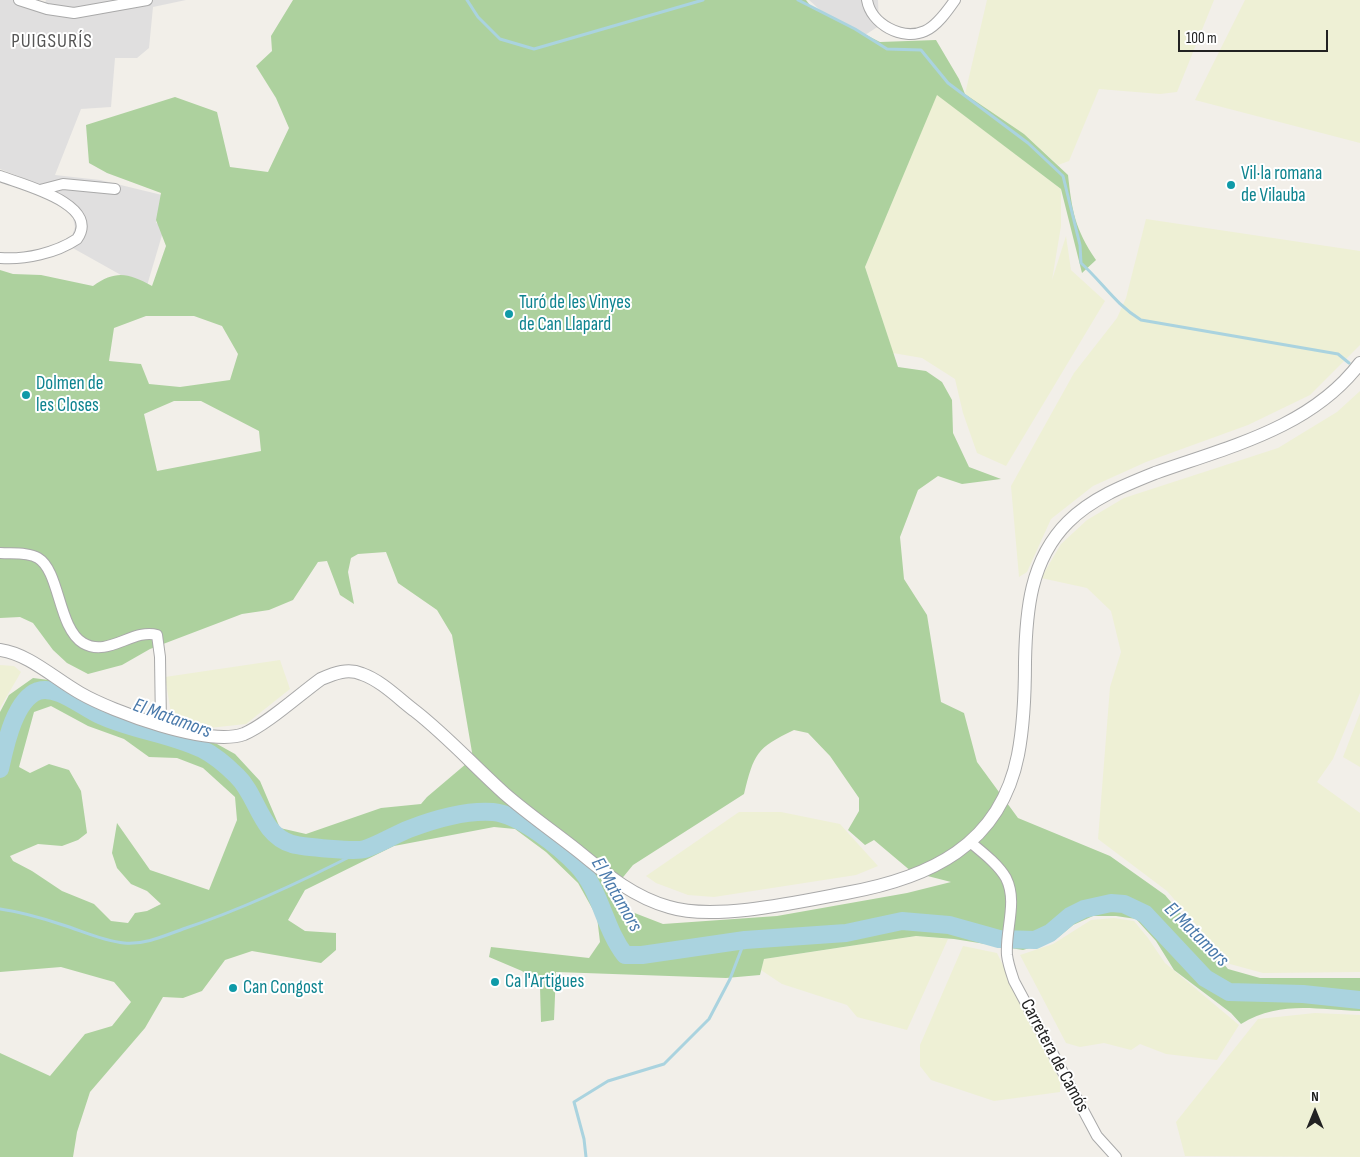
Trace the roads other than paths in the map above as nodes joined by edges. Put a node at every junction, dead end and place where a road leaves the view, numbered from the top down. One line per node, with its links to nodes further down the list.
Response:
1 (18, 0): 2 (street)
2 (147, 0)
3 (868, 0): 4 (street)
4 (955, 0)
5 (0, 176): 7 (street)
6 (115, 189): 7 (street)
7 (40, 190): 8 (street)
8 (0, 258)
9 (1360, 363): 13 (street)
10 (0, 553): 12 (street)
11 (0, 650): 12 (street)
12 (161, 725): 13 (street)
13 (970, 842): 14 (street, Carretera de Camós)
14 (1116, 1157)

